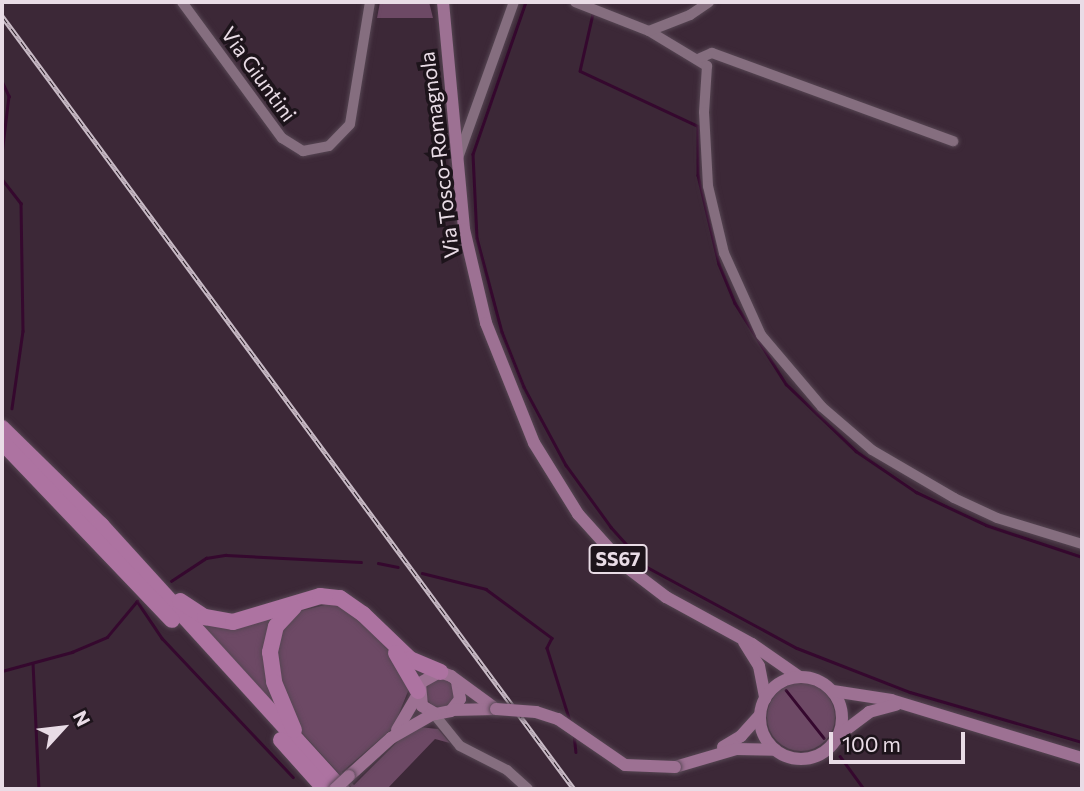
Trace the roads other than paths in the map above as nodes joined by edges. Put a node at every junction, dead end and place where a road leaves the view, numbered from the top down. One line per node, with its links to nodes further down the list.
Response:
1 (182, 2): 2 (street, Via Giuntini)
2 (370, 2)
3 (440, 2): 10 (main road, Via Tosco-Romagnola)
4 (514, 2): 10 (street)
5 (575, 2): 7 (street)
6 (709, 2): 7 (street)
7 (649, 31): 8 (street)
8 (700, 58): 9 (street); 13 (street)
9 (953, 141)
10 (457, 161): 17 (main road, Via Tosco-Romagnola / SS67)
11 (2, 428): 14 (highway)
12 (2, 442): 37 (highway)
13 (1082, 544)
14 (143, 571): 15 (highway); 32 (highway)
15 (298, 603): 16 (highway); 32 (highway)
16 (382, 634): 18 (highway); 22 (highway)
17 (739, 636): 19 (main road, Via Tosco-Romagnola / SS67); 23 (main road, Via Tosco-Romagnola / SS67)
18 (440, 672): 20 (main road); 22 (main road)
19 (798, 676): 21 (main road, SS67); 23 (main road)
20 (457, 682): 25 (main road); 26 (main road)
21 (833, 691): 24 (main road, SS67); 29 (main road)
22 (418, 692): 27 (main road); 31 (main road)
23 (765, 698): 28 (main road, SS67)
24 (901, 704): 29 (main road); 35 (main road, SS67)
25 (496, 709): 26 (main road); 34 (main road, bridge)
26 (452, 711): 27 (main road); 30 (street)
27 (433, 714): 30 (street); 31 (main road)
28 (760, 715): 33 (main road); 34 (main road)
29 (839, 735): 33 (main road)
30 (452, 737): 39 (street)
31 (391, 738): 36 (main road)
32 (300, 745): 36 (highway)
33 (775, 750): 34 (main road)
34 (707, 756)
35 (1082, 758)
36 (345, 783): 38 (main road, bridge)
37 (325, 789)
38 (335, 789)
39 (528, 789)

